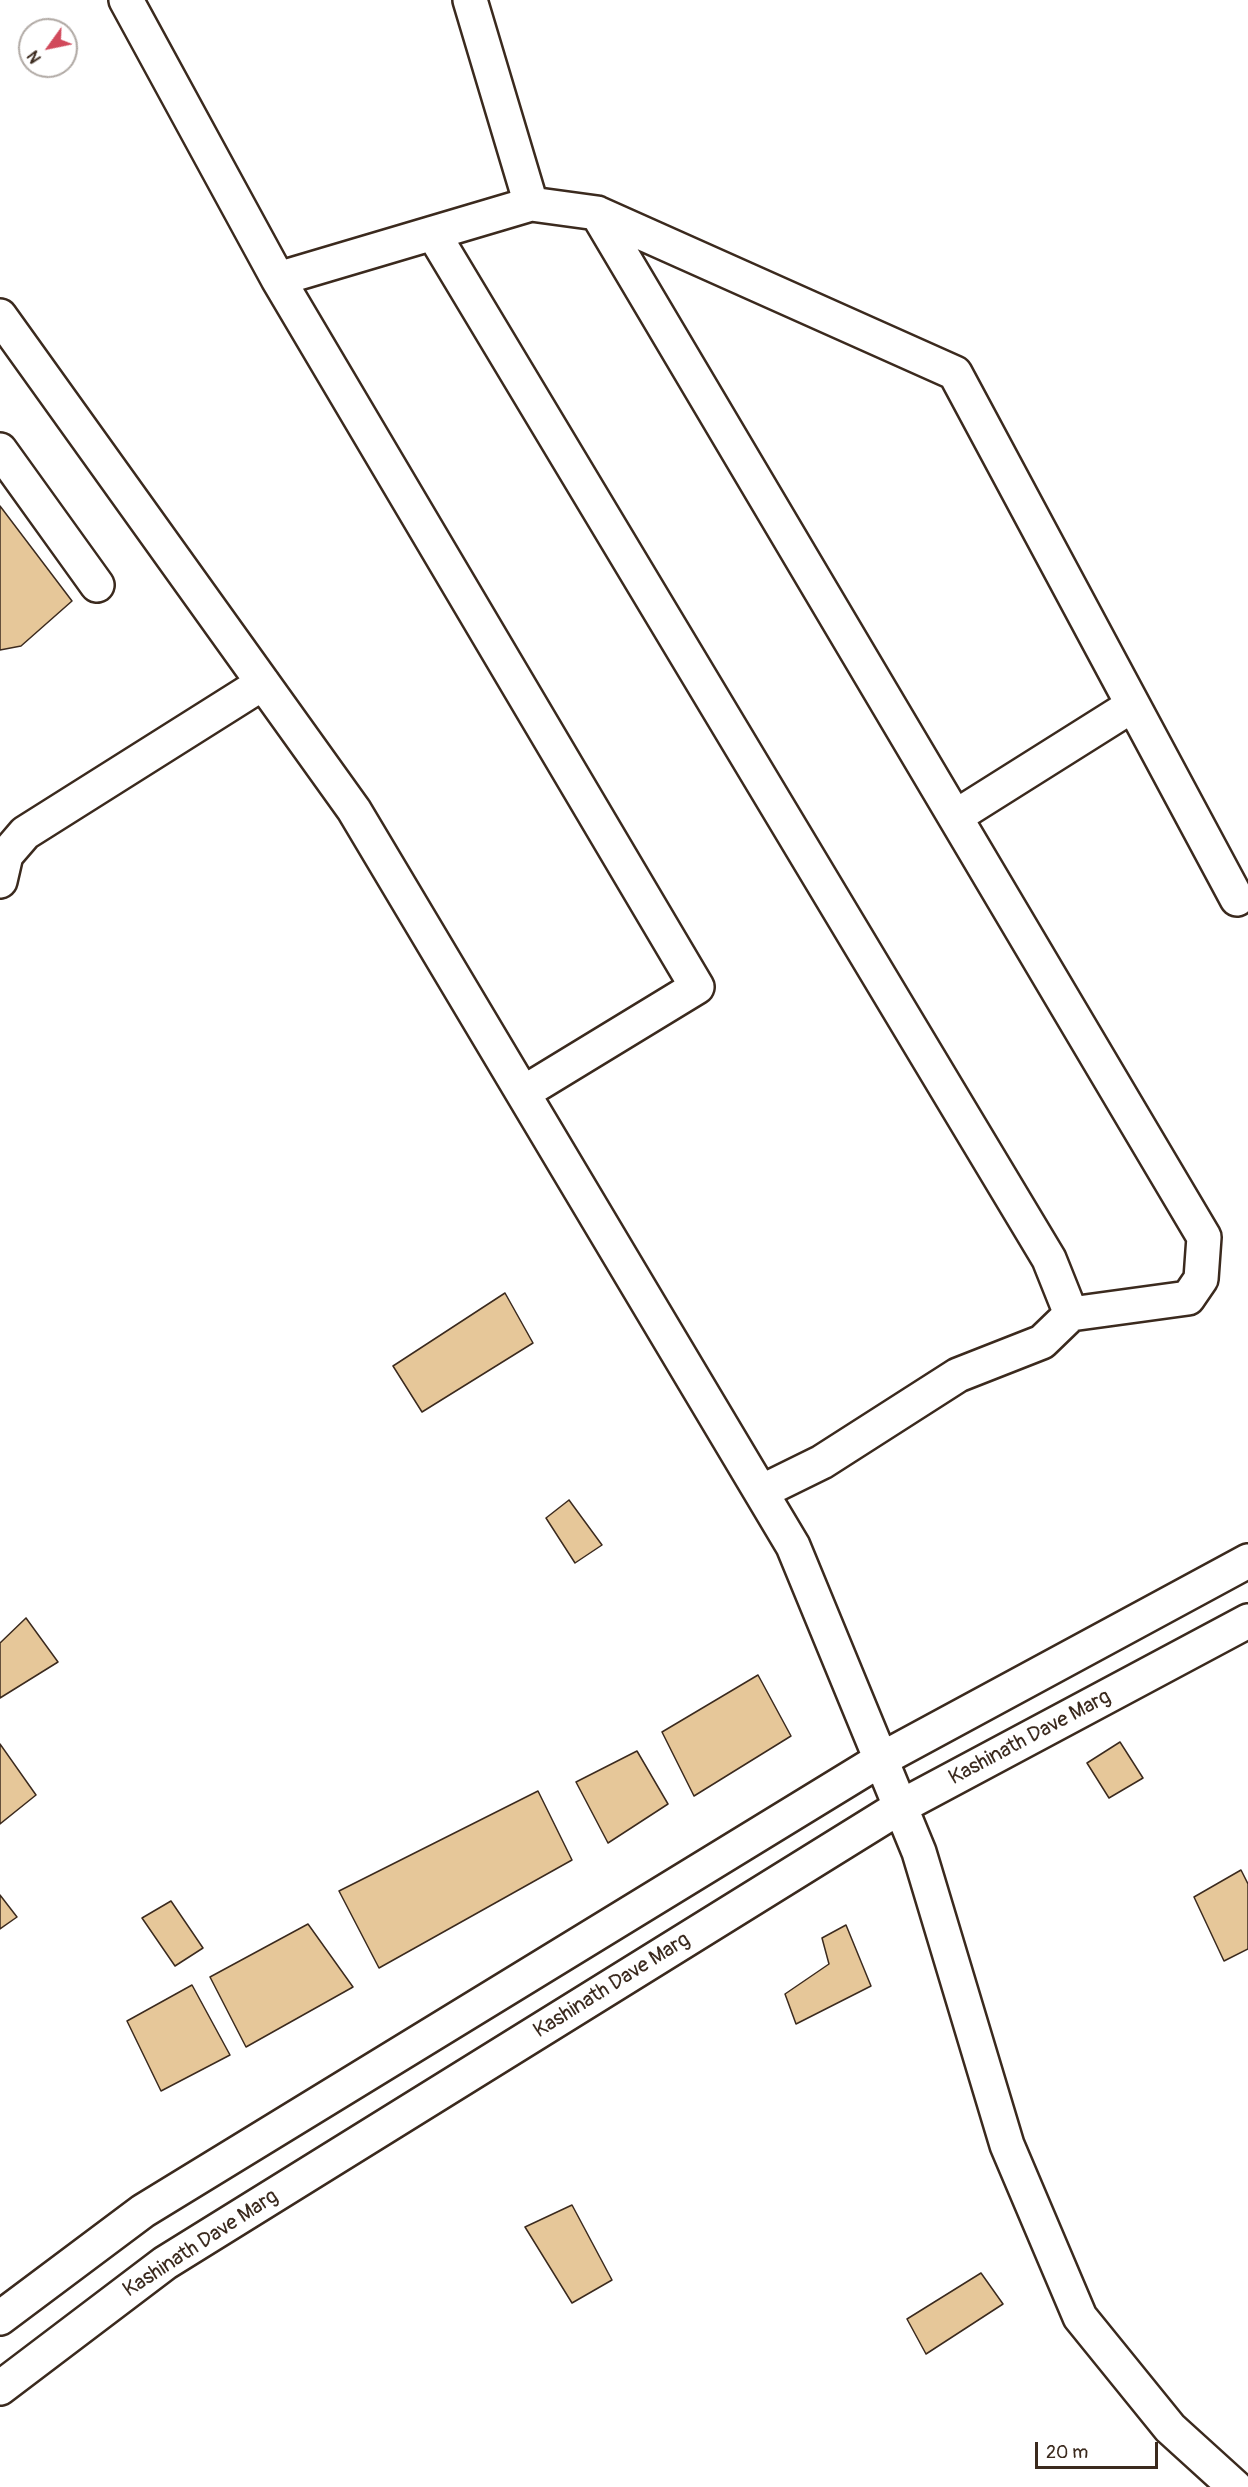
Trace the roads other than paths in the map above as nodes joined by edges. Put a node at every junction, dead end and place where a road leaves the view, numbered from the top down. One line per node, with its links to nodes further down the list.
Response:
1 (126, 0): 6 (street)
2 (470, 0): 3 (street)
3 (531, 204): 4 (street); 5 (street)
4 (597, 213): 11 (street); 12 (street)
5 (433, 232): 6 (street); 16 (street)
6 (278, 279): 15 (street)
7 (0, 316): 10 (street)
8 (0, 450): 9 (street)
9 (97, 585)
10 (263, 682): 13 (street); 15 (street)
11 (1134, 705): 12 (street); 14 (street)
12 (955, 817): 16 (street)
13 (0, 881)
14 (1237, 899)
15 (523, 1093): 17 (street)
16 (1071, 1314): 17 (street)
17 (761, 1492): 20 (street)
18 (1248, 1561): 20 (street)
19 (1248, 1621): 21 (street, Kashinath Dave Marg)
20 (880, 1760): 21 (street); 22 (street)
21 (900, 1807): 23 (street, Kashinath Dave Marg); 24 (street)
22 (0, 2318)
23 (0, 2388)
24 (1235, 2487)

